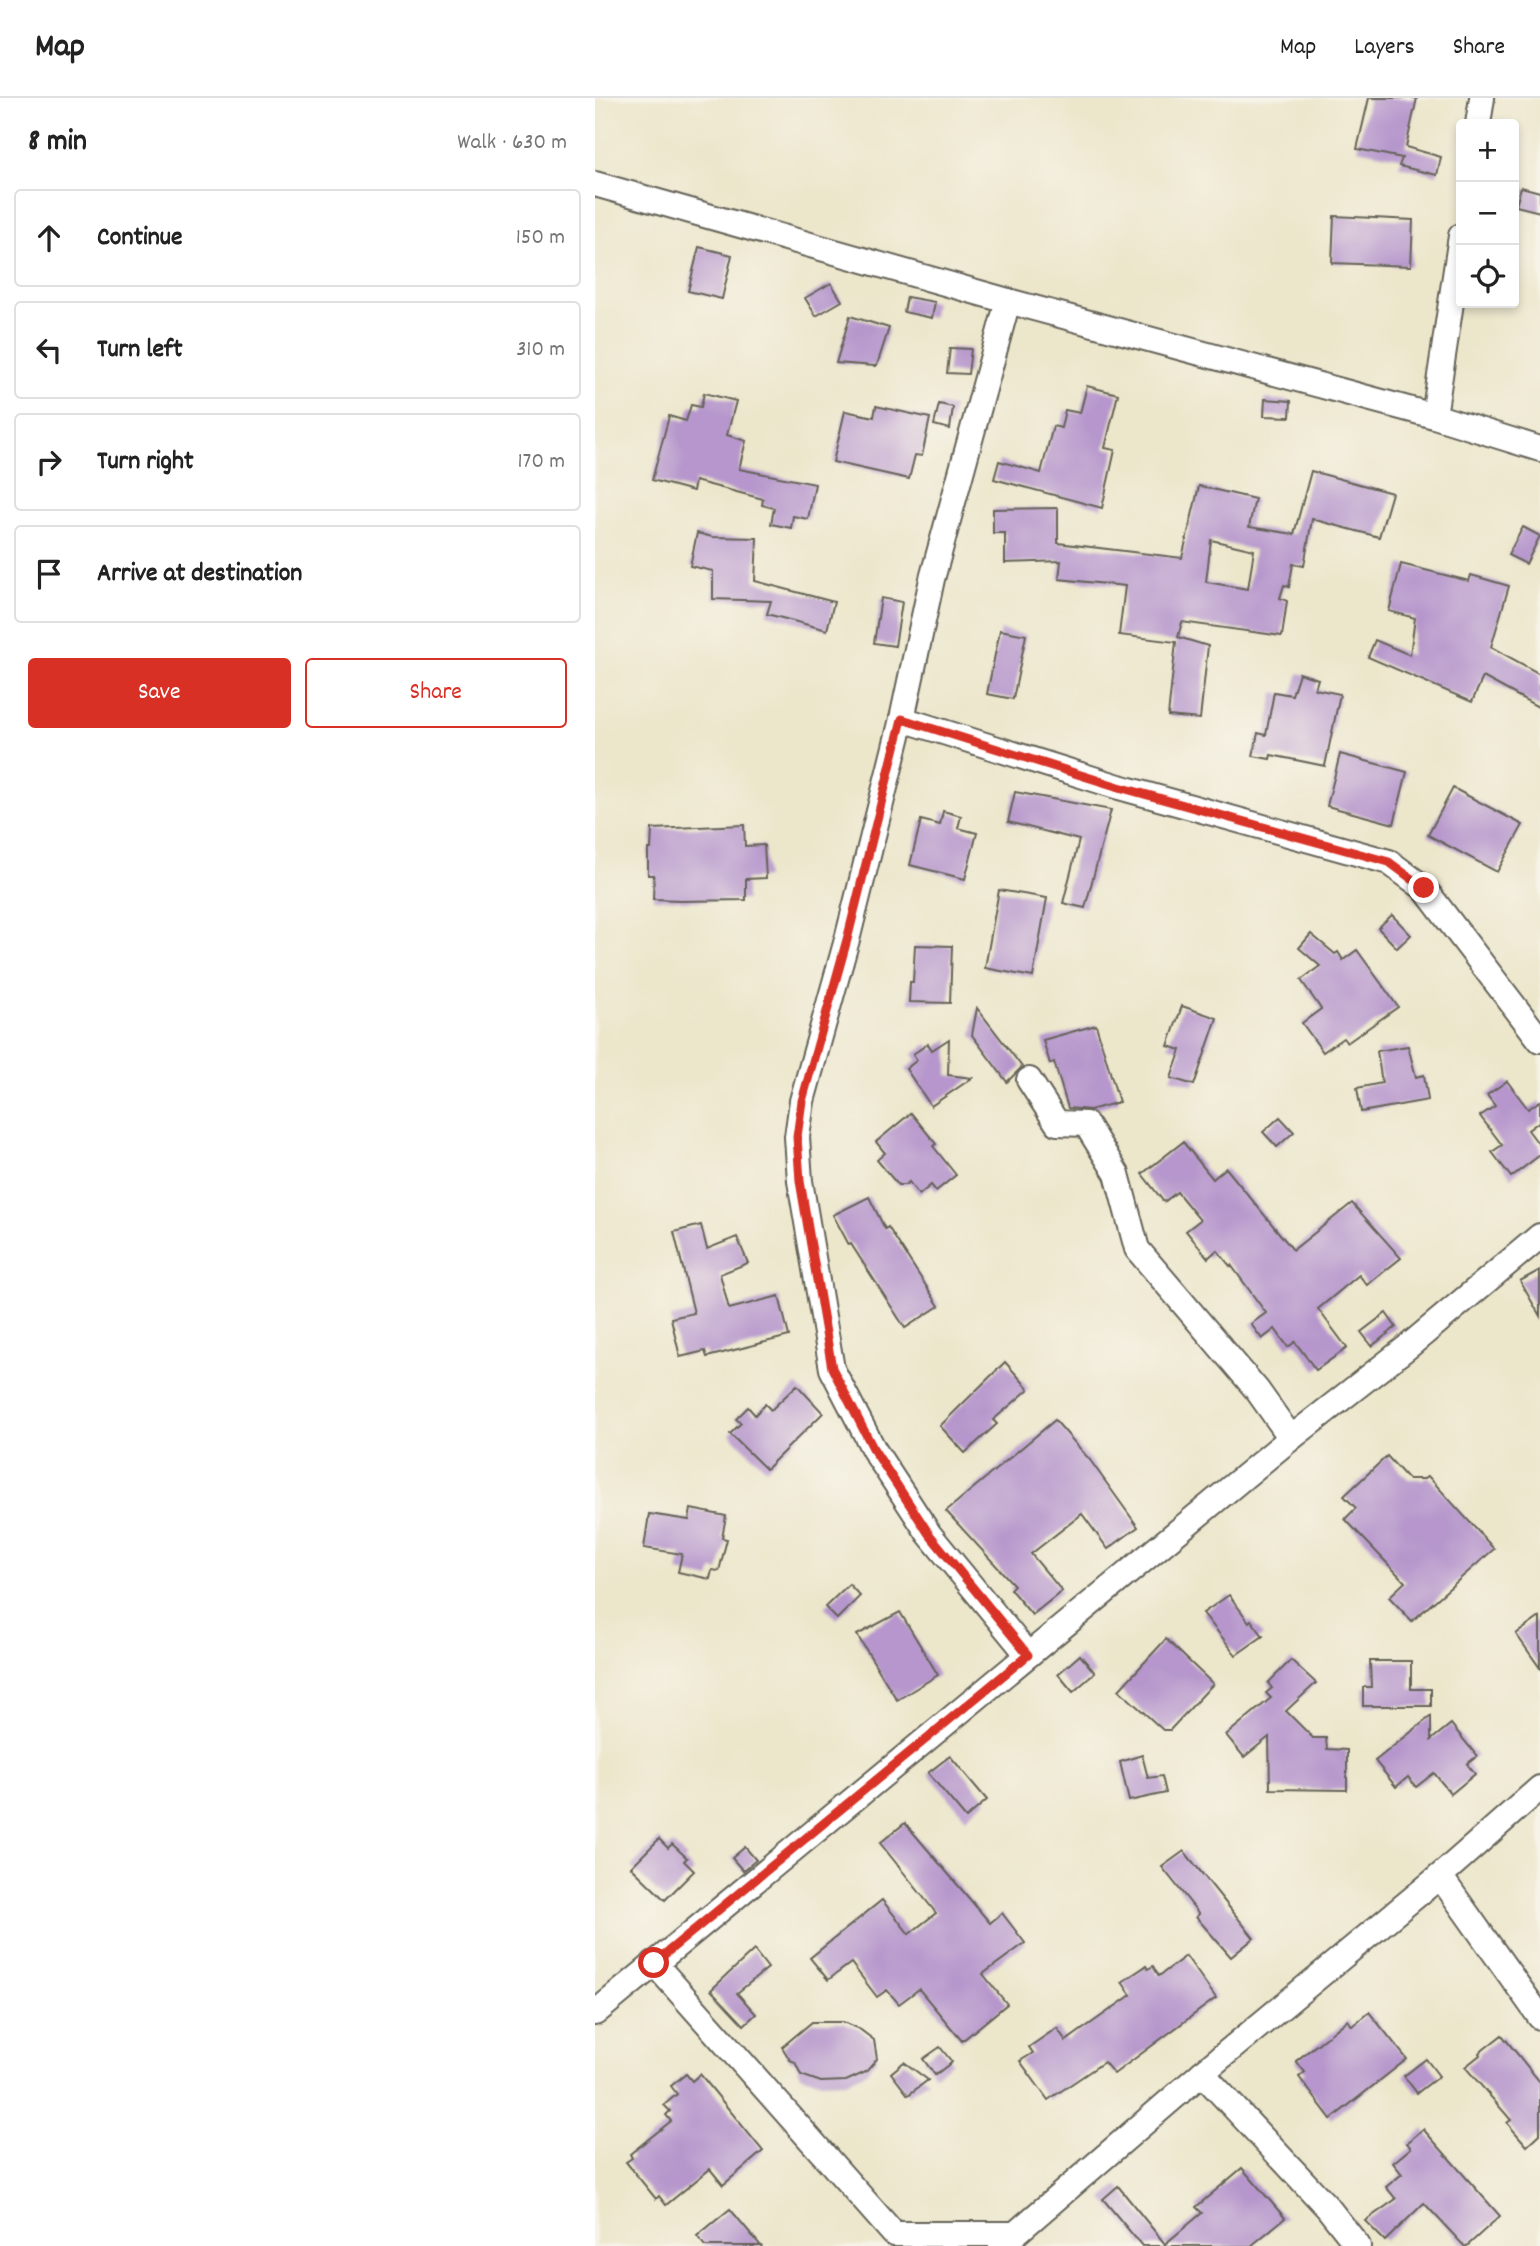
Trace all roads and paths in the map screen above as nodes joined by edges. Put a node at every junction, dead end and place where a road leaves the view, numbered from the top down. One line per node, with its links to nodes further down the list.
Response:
1 (1482, 98): 2 (street)
2 (1479, 119)
3 (595, 184): 5 (street)
4 (1460, 245): 6 (street)
5 (1008, 301): 6 (street); 8 (street)
6 (1434, 416): 7 (street)
7 (1540, 449)
8 (902, 719): 9 (street); 13 (street)
9 (1540, 1040)
10 (1029, 1080): 12 (street)
11 (1540, 1236): 12 (street)
12 (1291, 1438): 13 (street)
13 (1028, 1655): 16 (street)
14 (1540, 1788): 15 (street)
15 (1440, 1876): 18 (street); 19 (street)
16 (654, 1963): 17 (street); 20 (street)
17 (595, 2013)
18 (1540, 2017)
19 (1202, 2073): 21 (street); 22 (street)
20 (893, 2240): 21 (street)
21 (1008, 2240)
22 (1358, 2246)

